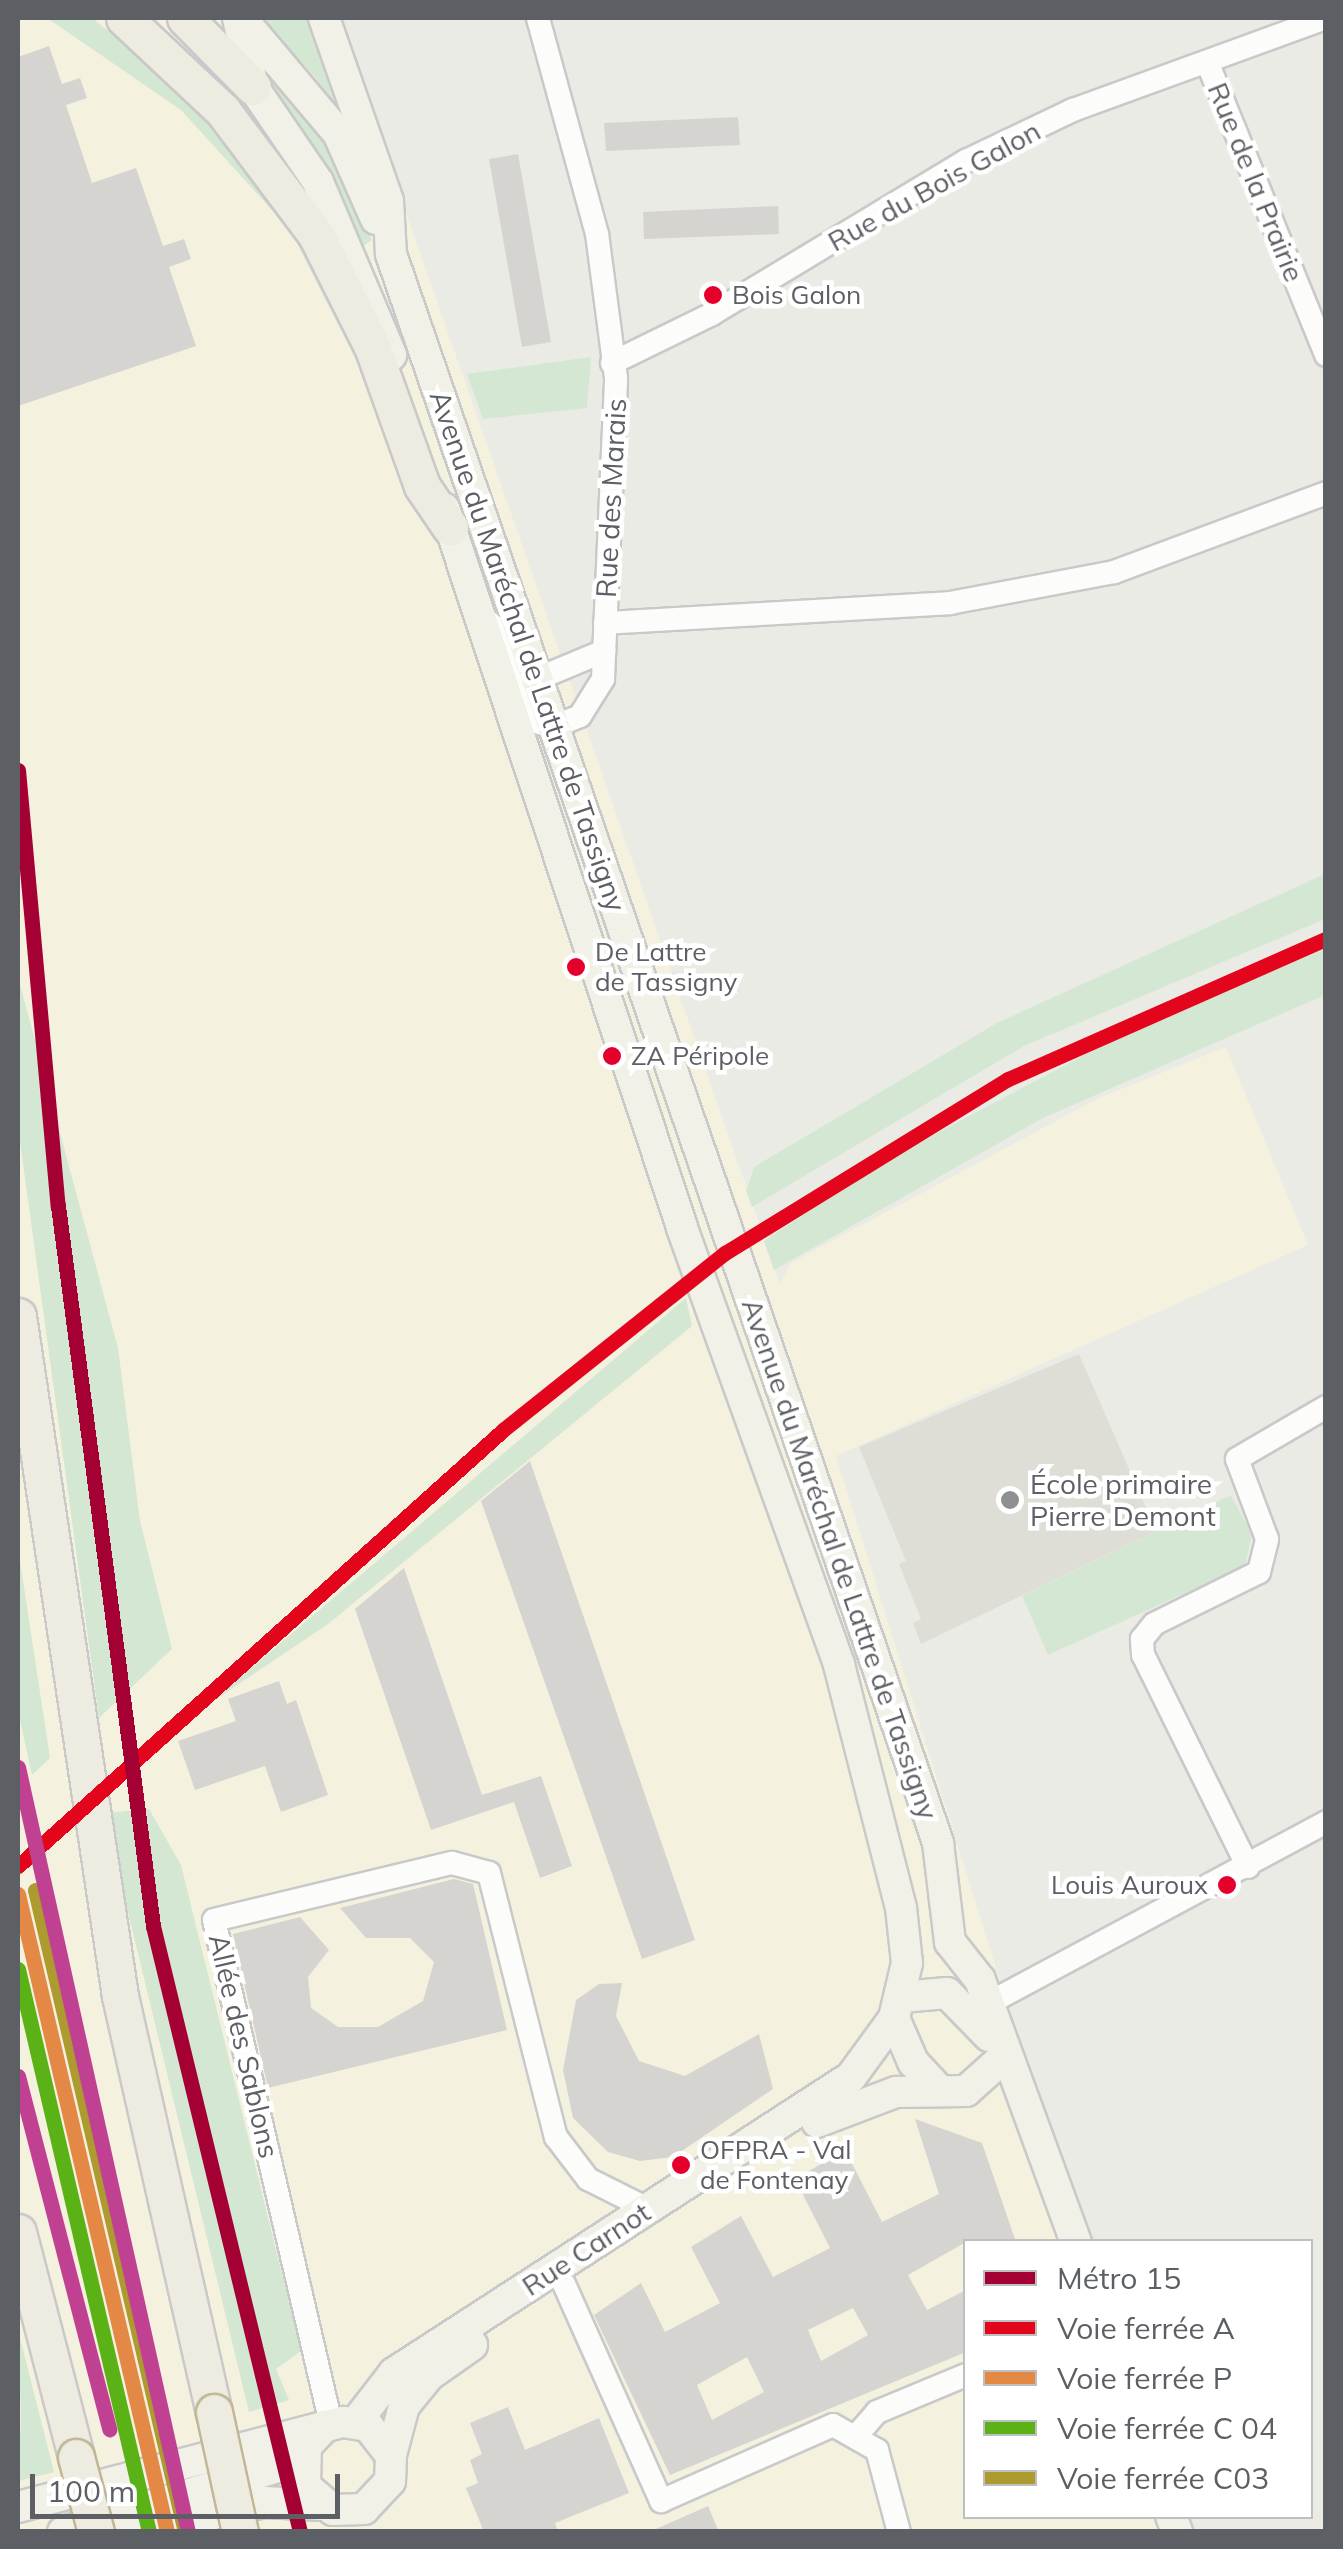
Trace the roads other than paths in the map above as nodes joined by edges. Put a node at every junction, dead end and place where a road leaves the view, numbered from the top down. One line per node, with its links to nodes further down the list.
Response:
1 (124, 18): 14 (highway)
2 (185, 18): 8 (highway)
3 (240, 18): 8 (main road); 9 (main road)
4 (538, 18): 12 (street, Rue des Marais)
5 (1326, 18): 7 (street, Rue du Bois Galon)
6 (324, 22): 9 (main road, Avenue du Maréchal de Lattre de Tassigny)
7 (1208, 64): 10 (street, Rue de la Prairie); 12 (street, Rue du Bois Galon)
8 (253, 88): 14 (main road, Avenue du Maréchal de Lattre de Tassigny)
9 (392, 254): 18 (main road, Avenue du Maréchal de Lattre de Tassigny)
10 (1320, 326): 11 (street, Rue de la Prairie)
11 (1326, 356)
12 (612, 363): 16 (street, Rue des Marais)
13 (1326, 492): 16 (street)
14 (450, 527): 15 (main road, Avenue du Maréchal de Lattre de Tassigny)
15 (477, 611): 19 (street); 25 (main road, Avenue du Maréchal de Lattre de Tassigny)
16 (605, 624): 17 (street, Rue des Marais)
17 (604, 651): 18 (street); 19 (street, Rue des Marais)
18 (537, 679): 19 (main road, Avenue du Maréchal de Lattre de Tassigny)
19 (553, 727): 24 (main road, Avenue du Maréchal de Lattre de Tassigny)
20 (18, 1316): 43 (highway, bridge)
21 (1326, 1407): 23 (street)
22 (1326, 1822): 23 (street)
23 (1248, 1867): 24 (street)
24 (988, 2004): 26 (main road, Avenue du Maréchal de Lattre de Tassigny)
25 (898, 2007): 26 (main road); 27 (main road); 28 (main road, Rue Carnot)
26 (1004, 2057): 27 (main road); 30 (main road, Avenue du Maréchal de Lattre de Tassigny)
27 (939, 2090): 31 (main road, Rue Carnot)
28 (648, 2209): 33 (main road, Rue Carnot); 33 (street, Allée des Sablons)
29 (18, 2232): 41 (highway, bridge)
30 (1075, 2239)
31 (569, 2297): 34 (street); 35 (main road, Rue Carnot)
32 (963, 2376): 34 (street)
33 (338, 2424): 35 (main road); 36 (main road); 38 (main road)
34 (857, 2435): 44 (street)
35 (390, 2455): 39 (main road)
36 (302, 2460): 37 (main road); 40 (main road)
37 (323, 2506): 39 (main road); 42 (main road)
38 (18, 2507)
39 (371, 2520)
40 (62, 2532)
41 (96, 2532)
42 (138, 2532)
43 (240, 2532)
44 (899, 2532)

